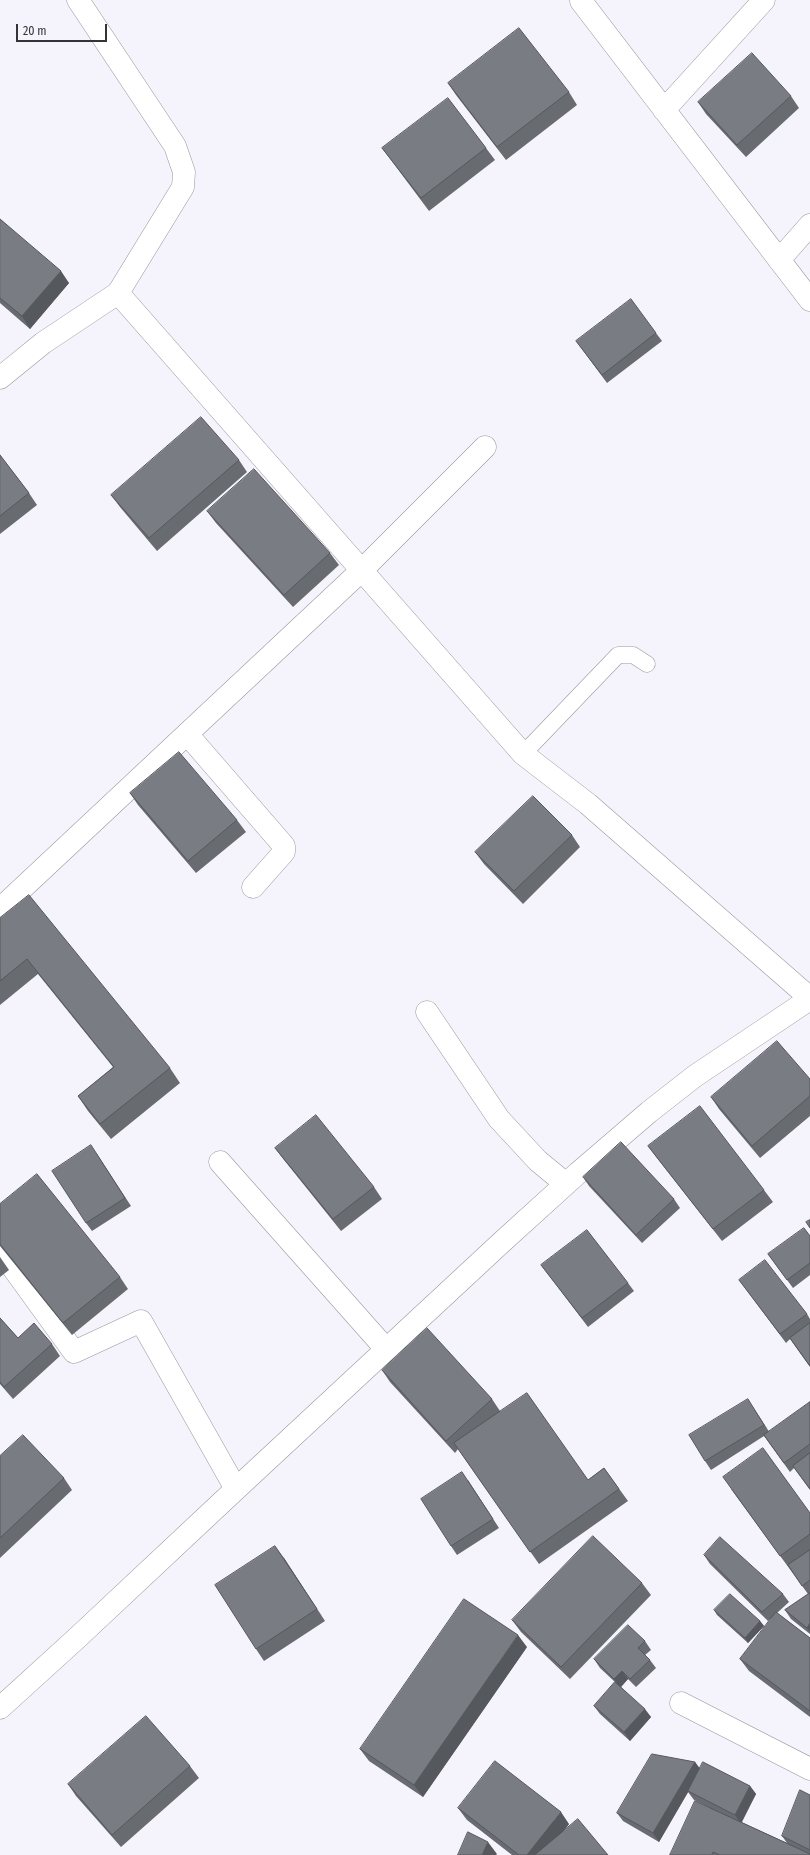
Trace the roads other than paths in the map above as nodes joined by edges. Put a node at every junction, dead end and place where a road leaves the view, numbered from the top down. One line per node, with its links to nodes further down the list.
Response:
1 (78, 0): 7 (street)
2 (764, 0): 4 (street)
3 (581, 1): 4 (street)
4 (664, 110): 6 (street)
5 (810, 225): 6 (street)
6 (779, 260): 8 (street)
7 (118, 293): 9 (street); 11 (street)
8 (810, 300)
9 (0, 378)
10 (485, 447): 11 (street)
11 (362, 570): 13 (street); 14 (street)
12 (647, 664): 14 (lane)
13 (187, 734): 15 (street); 16 (street)
14 (522, 754): 17 (street)
15 (253, 887)
16 (0, 909)
17 (810, 998): 20 (street)
18 (427, 1012): 20 (street)
19 (220, 1162): 22 (street)
20 (566, 1184): 22 (street)
21 (0, 1250): 23 (street)
22 (386, 1349): 23 (street)
23 (236, 1489): 25 (street)
24 (681, 1703): 26 (street)
25 (0, 1708)
26 (810, 1769)

